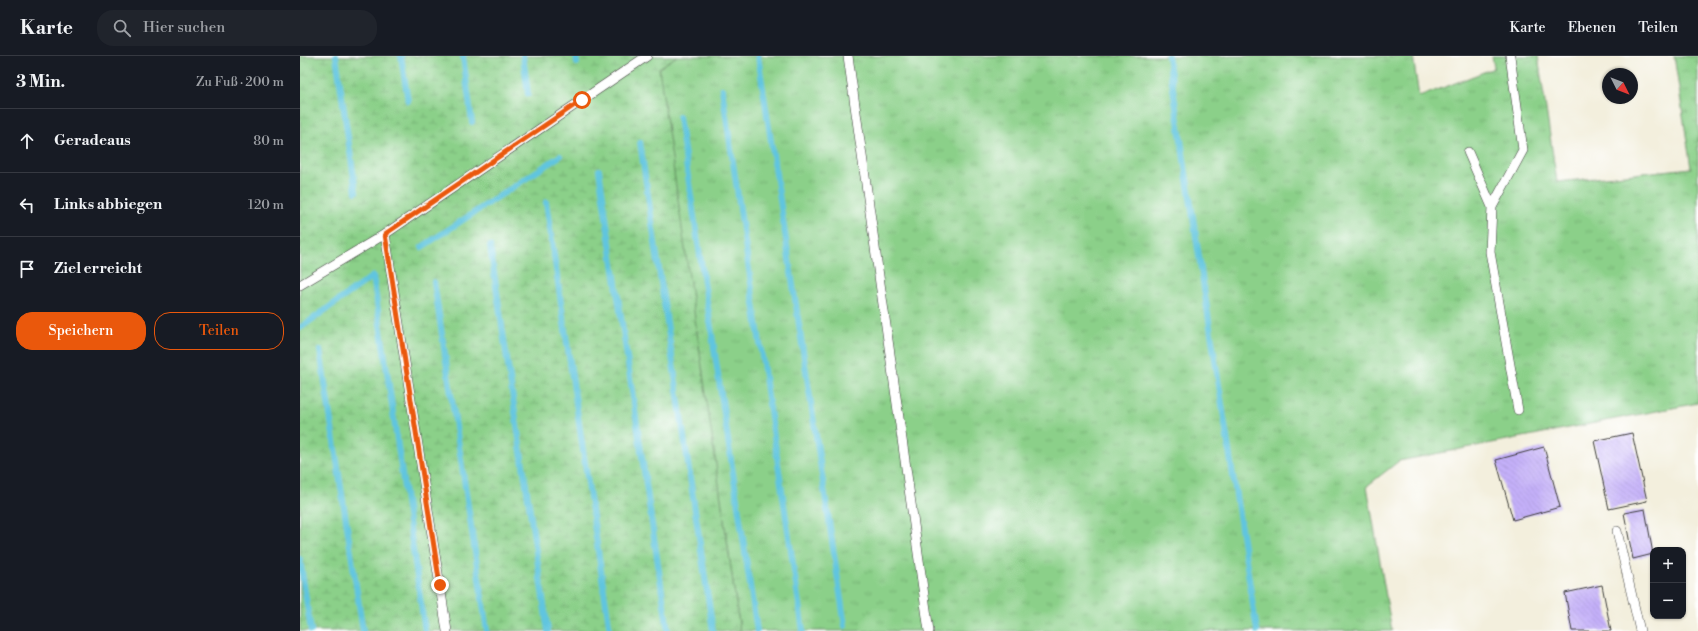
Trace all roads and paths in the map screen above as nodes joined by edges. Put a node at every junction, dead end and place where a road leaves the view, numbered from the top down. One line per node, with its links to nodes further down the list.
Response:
1 (647, 56): 6 (lane)
2 (848, 56): 11 (lane)
3 (1510, 56): 5 (lane)
4 (1468, 152): 5 (lane)
5 (1492, 207): 8 (lane)
6 (385, 234): 7 (lane); 10 (lane)
7 (300, 285)
8 (1518, 410)
9 (1617, 531): 12 (lane)
10 (447, 631)
11 (929, 631)
12 (1640, 631)

